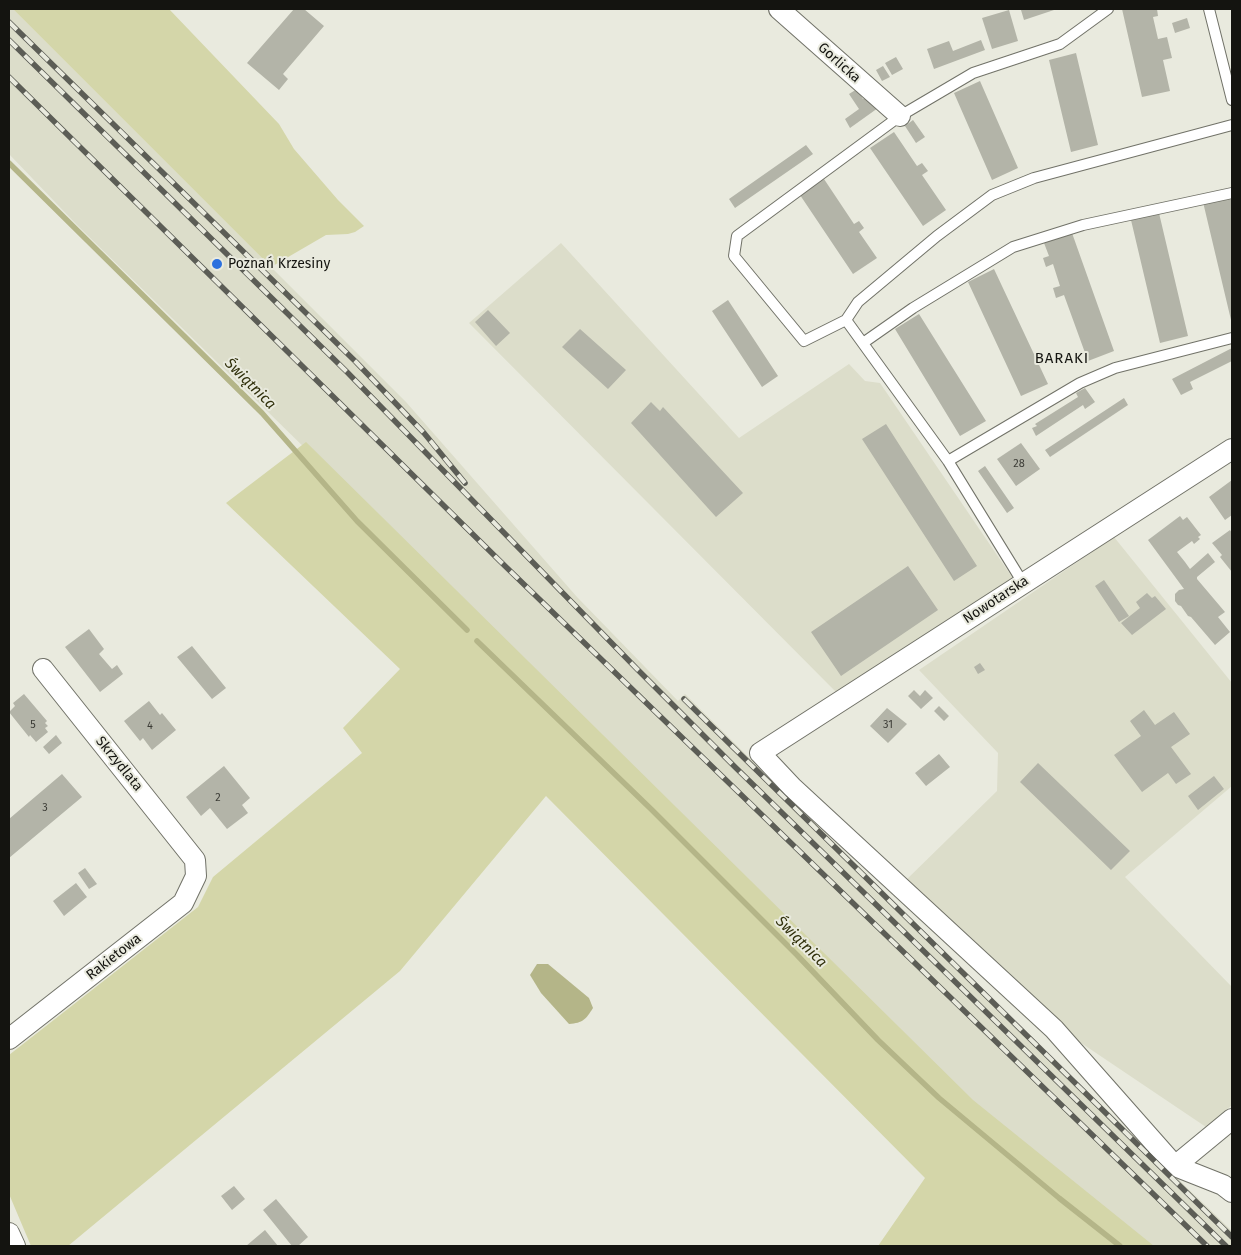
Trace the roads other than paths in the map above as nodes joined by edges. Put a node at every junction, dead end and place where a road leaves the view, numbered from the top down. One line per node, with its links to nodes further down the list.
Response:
1 (778, 9): 5 (street, Gorlicka)
2 (1108, 9): 5 (lane)
3 (1209, 9): 4 (lane)
4 (1232, 100)
5 (900, 116): 8 (lane)
6 (1232, 125): 8 (lane)
7 (1232, 193): 10 (lane)
8 (846, 320): 10 (lane)
9 (1232, 338): 12 (lane)
10 (863, 343): 12 (lane)
11 (1232, 448): 13 (street, Nowotarska)
12 (948, 461): 13 (lane)
13 (1024, 582): 18 (street, Nowotarska)
14 (42, 669): 15 (street, Skrzydlata)
15 (195, 860): 16 (street, Rakietowa)
16 (9, 1040)
17 (1232, 1119): 18 (street)
18 (1175, 1166): 19 (street)
19 (1232, 1192)
20 (9, 1233): 21 (street)
21 (15, 1246)

